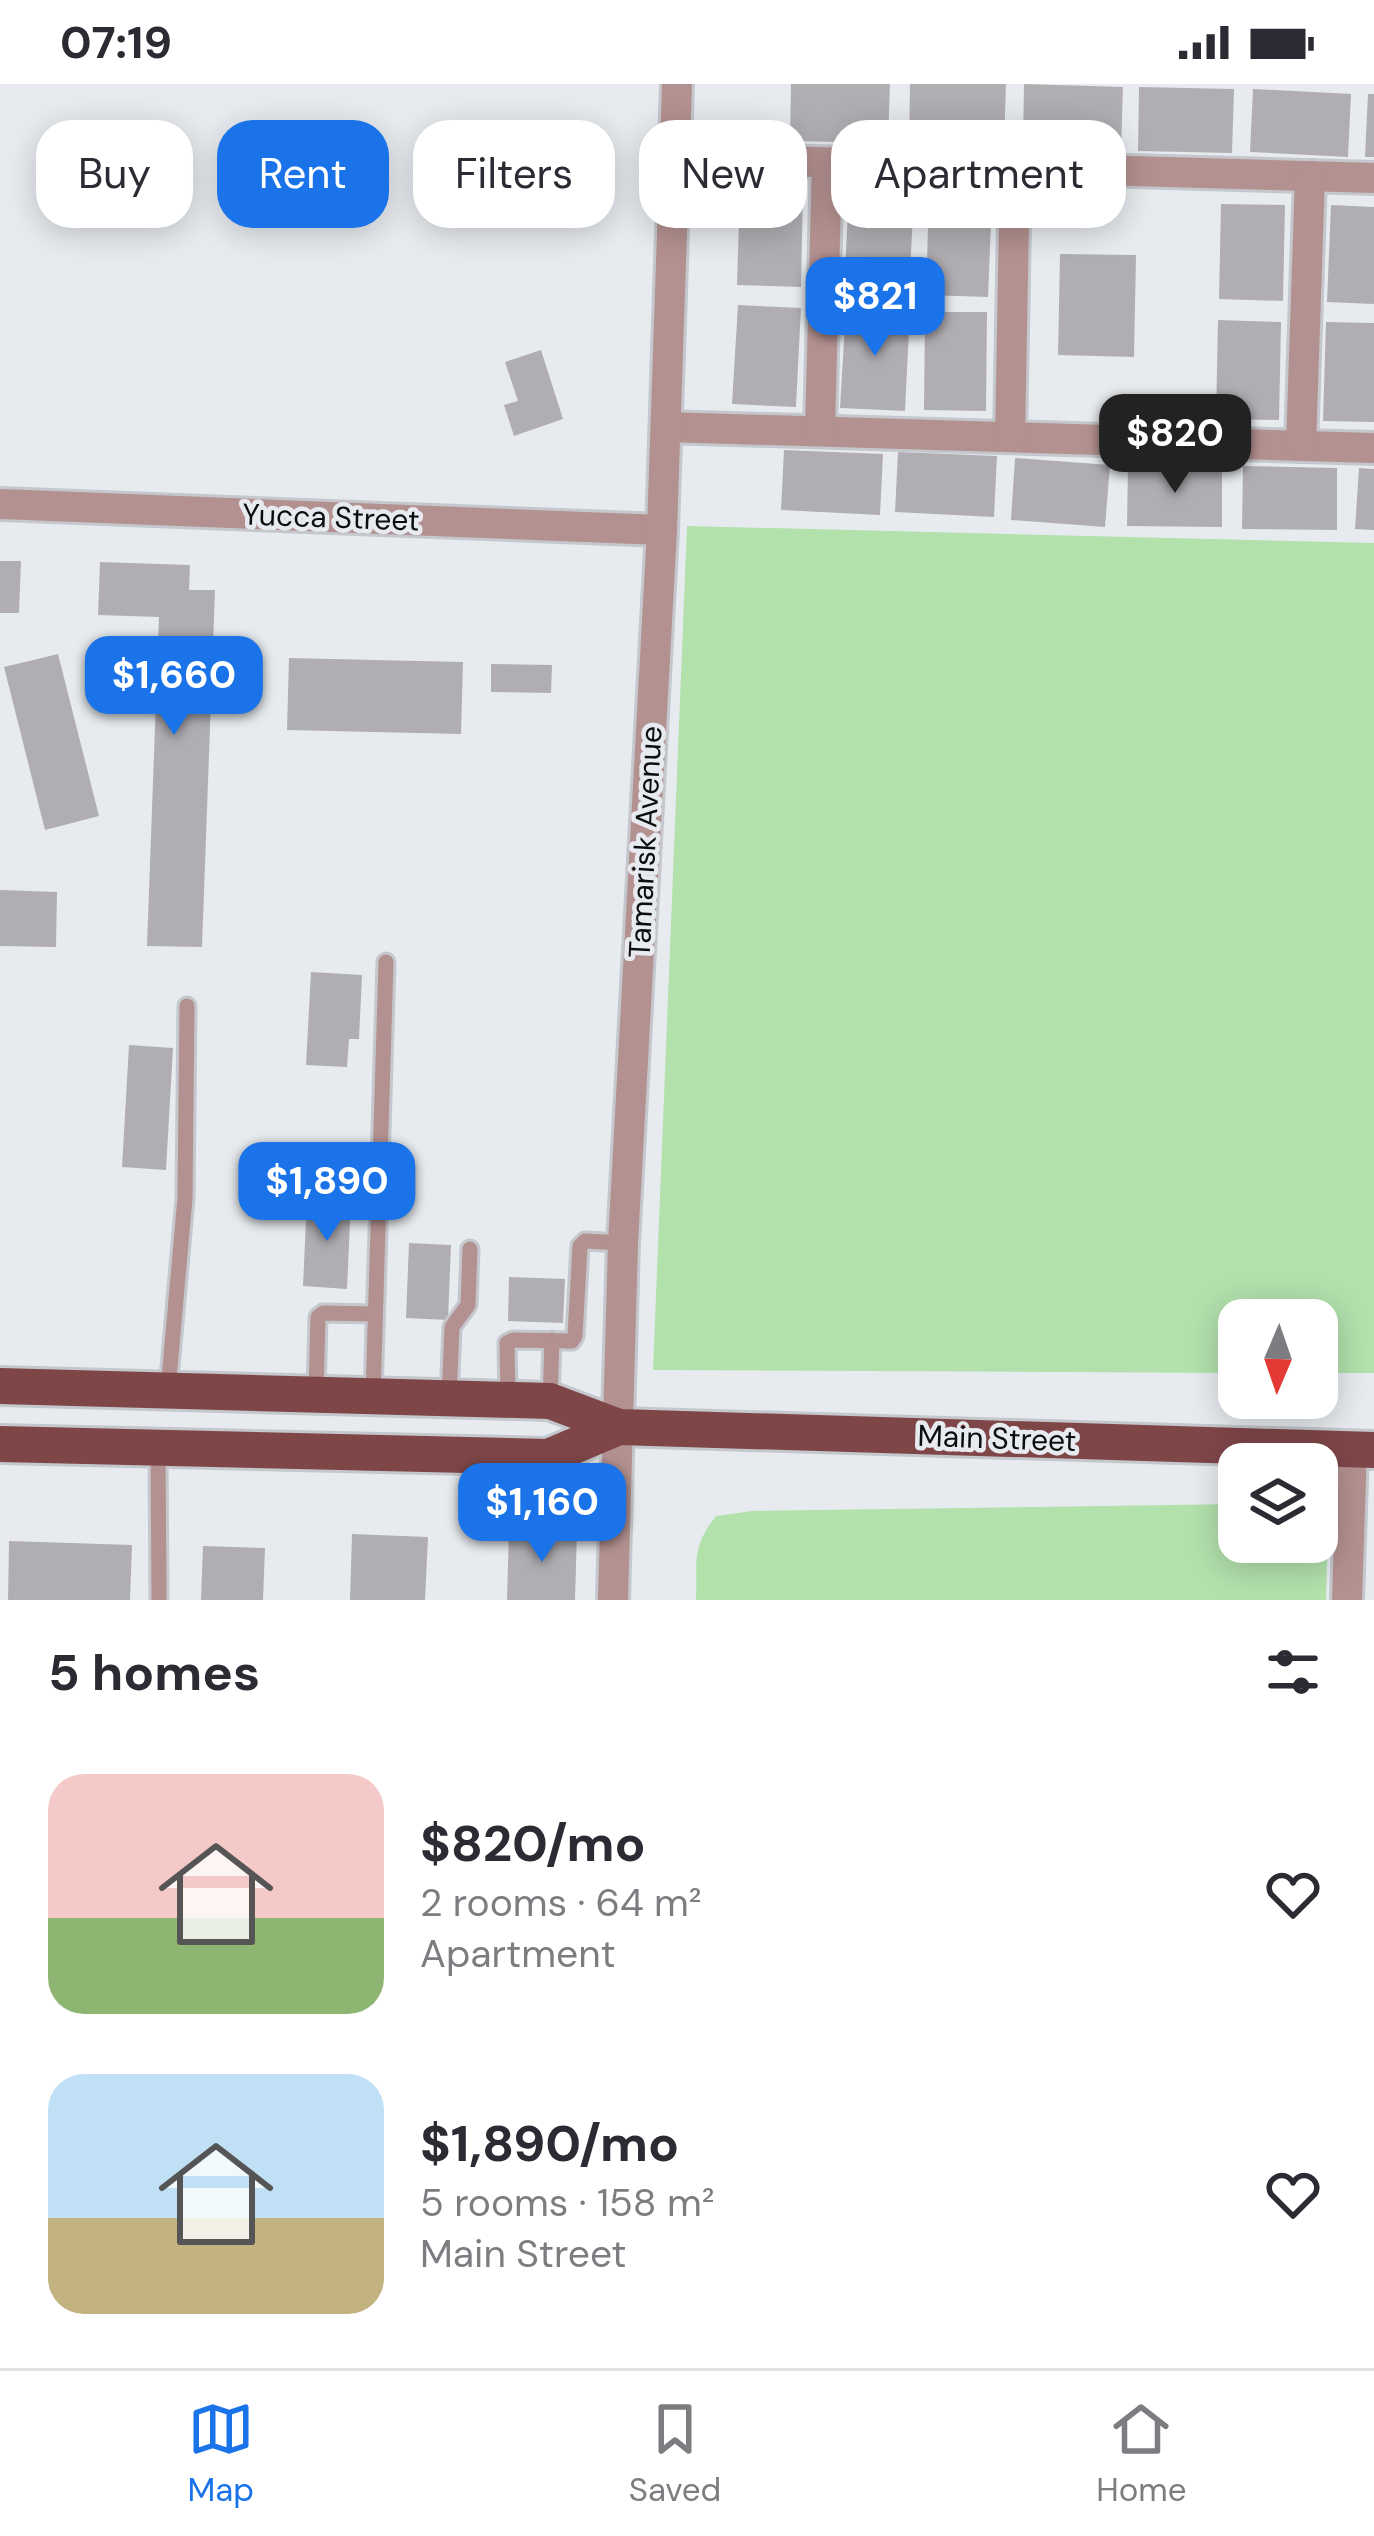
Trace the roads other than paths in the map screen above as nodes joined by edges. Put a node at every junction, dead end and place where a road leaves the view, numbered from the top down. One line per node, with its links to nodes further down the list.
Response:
1 (677, 84): 2 (street, Tamarisk Avenue)
2 (676, 120)
3 (807, 162): 4 (street)
4 (827, 163): 5 (street); 12 (street)
5 (831, 163)
6 (1126, 171): 7 (street)
7 (1310, 176): 8 (street); 14 (street)
8 (1374, 178)
9 (672, 228): 11 (street, Tamarisk Avenue)
10 (1014, 228): 13 (street)
11 (665, 427): 12 (street); 17 (street, Tamarisk Avenue)
12 (820, 431): 13 (street)
13 (1010, 437): 14 (street)
14 (1301, 446): 15 (street)
15 (1374, 448)
16 (0, 504): 17 (street, Yucca Street)
17 (662, 530): 20 (street, Tamarisk Avenue)
18 (386, 962): 22 (lane)
19 (187, 1006): 25 (lane)
20 (623, 1243): 23 (lane); 31 (street, Tamarisk Avenue)
21 (470, 1249): 28 (lane)
22 (375, 1314): 26 (lane); 27 (lane)
23 (552, 1340): 29 (lane); 30 (lane)
24 (0, 1386): 25 (main road, Main Street)
25 (168, 1390): 26 (main road, Main Street)
26 (316, 1394): 27 (main road, Main Street)
27 (373, 1396): 28 (main road, Main Street)
28 (449, 1398): 29 (main road, Main Street)
29 (508, 1399): 30 (main road, Main Street)
30 (550, 1401): 31 (main road, Main Street)
31 (619, 1427): 33 (main road, Main Street); 34 (main road, Main Street); 36 (street, Tamarisk Avenue)
32 (0, 1444): 33 (main road, Main Street)
33 (158, 1449): 35 (lane)
34 (1363, 1450): 37 (street)
35 (159, 1600)
36 (613, 1600)
37 (1347, 1600)

